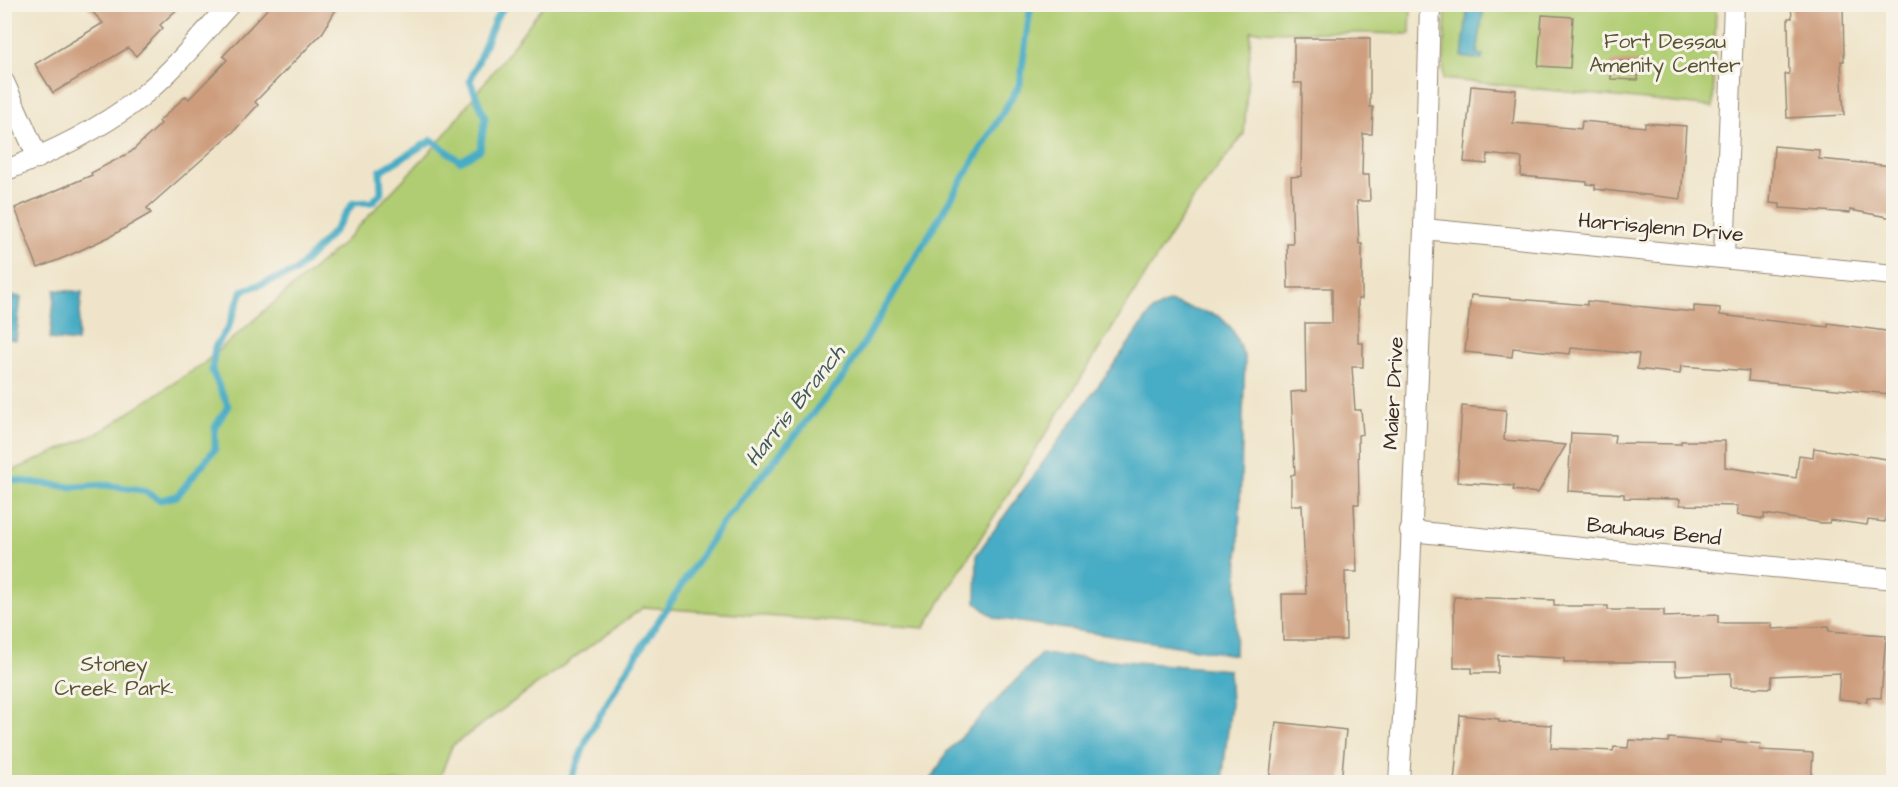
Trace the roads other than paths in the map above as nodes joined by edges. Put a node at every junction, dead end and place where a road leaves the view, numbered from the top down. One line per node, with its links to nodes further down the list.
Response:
1 (230, 4): 5 (street)
2 (1430, 4): 7 (street, Maier Drive)
3 (1734, 4): 8 (street)
4 (4, 82): 5 (street)
5 (38, 158): 6 (street)
6 (4, 171)
7 (1424, 229): 8 (street, Harrisglenn Drive); 10 (street, Maier Drive)
8 (1724, 257): 9 (street, Harrisglenn Drive)
9 (1893, 274)
10 (1410, 531): 11 (street, Bauhaus Bend); 12 (street, Maier Drive)
11 (1893, 579)
12 (1398, 783)

